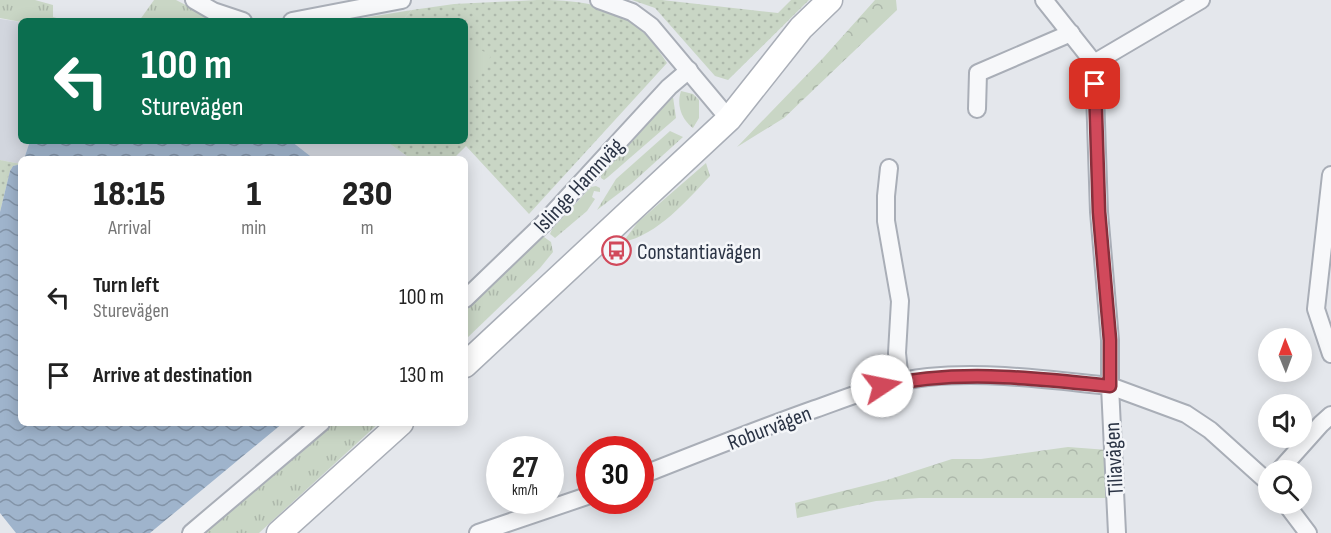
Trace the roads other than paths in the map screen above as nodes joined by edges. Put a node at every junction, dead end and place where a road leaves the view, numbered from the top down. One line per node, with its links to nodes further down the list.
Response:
1 (194, 0): 7 (street)
2 (402, 0): 8 (street)
3 (599, 0): 11 (street)
4 (830, 0): 13 (main road)
5 (1044, 0): 9 (street)
6 (1202, 0): 10 (street)
7 (235, 18)
8 (308, 18)
9 (1071, 33): 10 (street); 12 (street)
10 (1094, 63): 20 (street, Tiliavägen)
11 (689, 69): 13 (street); 16 (street, Islinge Hamnväg)
12 (976, 109)
13 (729, 118): 18 (main road)
14 (889, 168): 19 (street)
15 (1331, 175): 17 (street)
16 (468, 296)
17 (1331, 354)
18 (468, 361)
19 (900, 382): 20 (street, Roburvägen); 25 (street, Roburvägen)
20 (1110, 386): 26 (street, Roburvägen); 32 (street, Tiliavägen)
21 (1331, 415): 24 (street)
22 (317, 426): 29 (street)
23 (398, 426): 30 (main road)
24 (1289, 460)
25 (654, 471)
26 (1258, 472)
27 (576, 500): 31 (street)
28 (1294, 514): 33 (street)
29 (191, 533)
30 (279, 533)
31 (478, 533)
32 (1117, 533)
33 (1308, 533)

